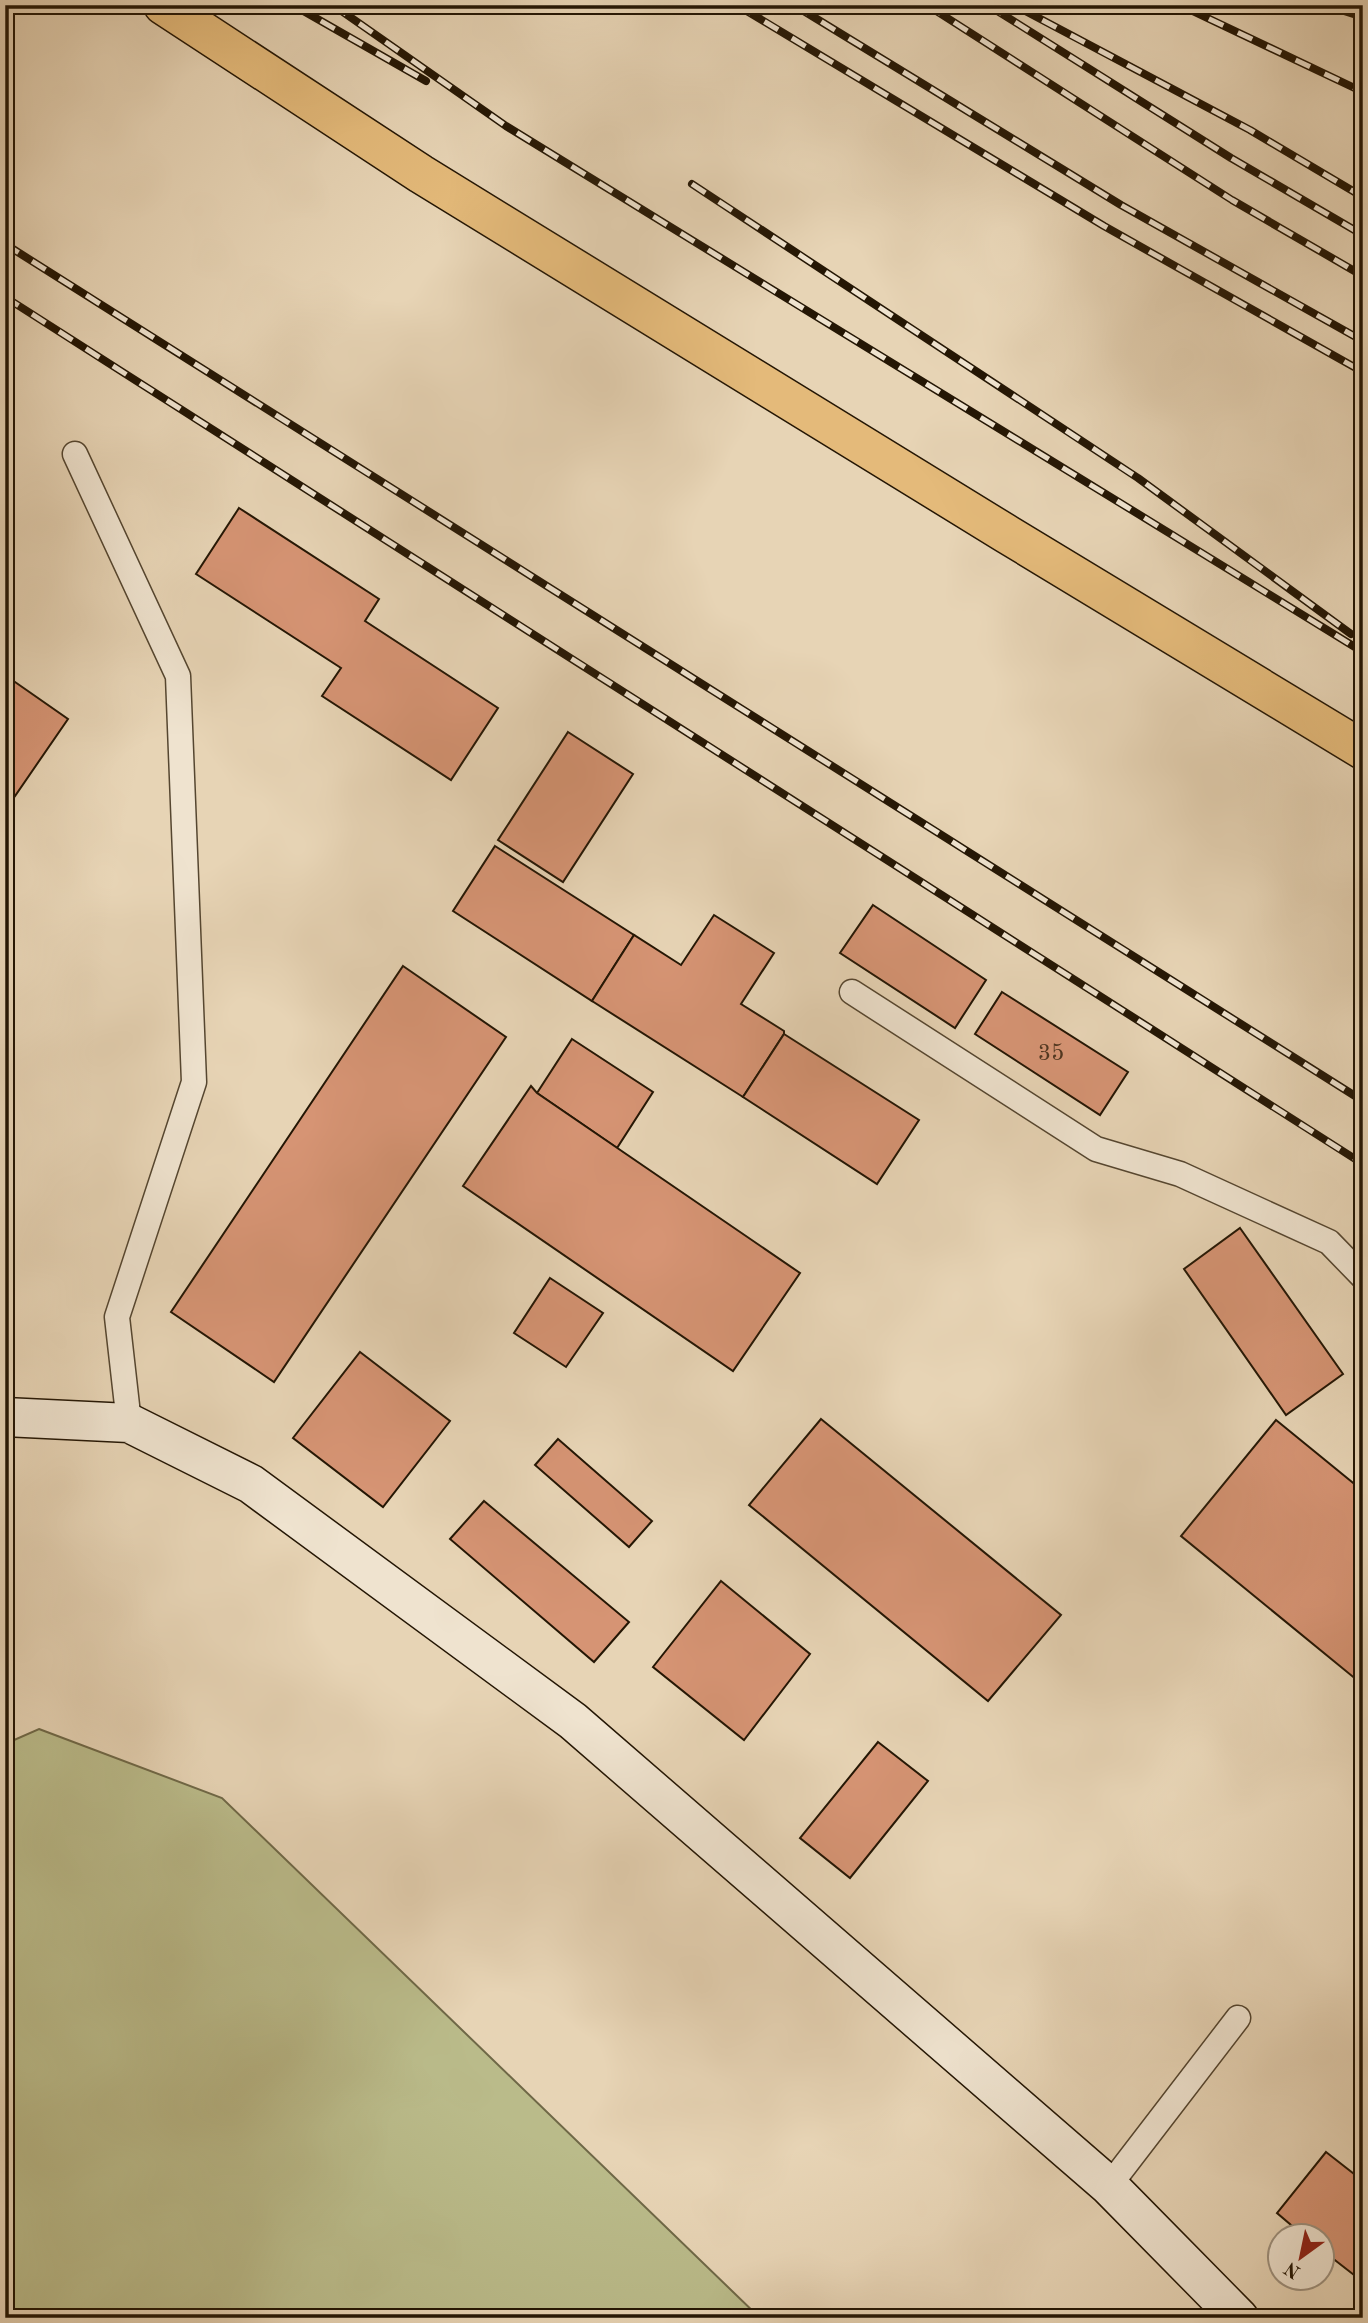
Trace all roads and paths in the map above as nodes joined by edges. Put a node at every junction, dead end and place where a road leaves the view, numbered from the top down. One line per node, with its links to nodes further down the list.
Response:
1 (163, 5): 3 (highway)
2 (75, 454): 7 (lane)
3 (1363, 750)
4 (852, 992): 5 (lane)
5 (1363, 1277)
6 (5, 1417): 7 (street)
7 (129, 1423): 9 (street)
8 (1238, 2018): 9 (lane)
9 (1109, 2186): 10 (street)
10 (1239, 2318)

